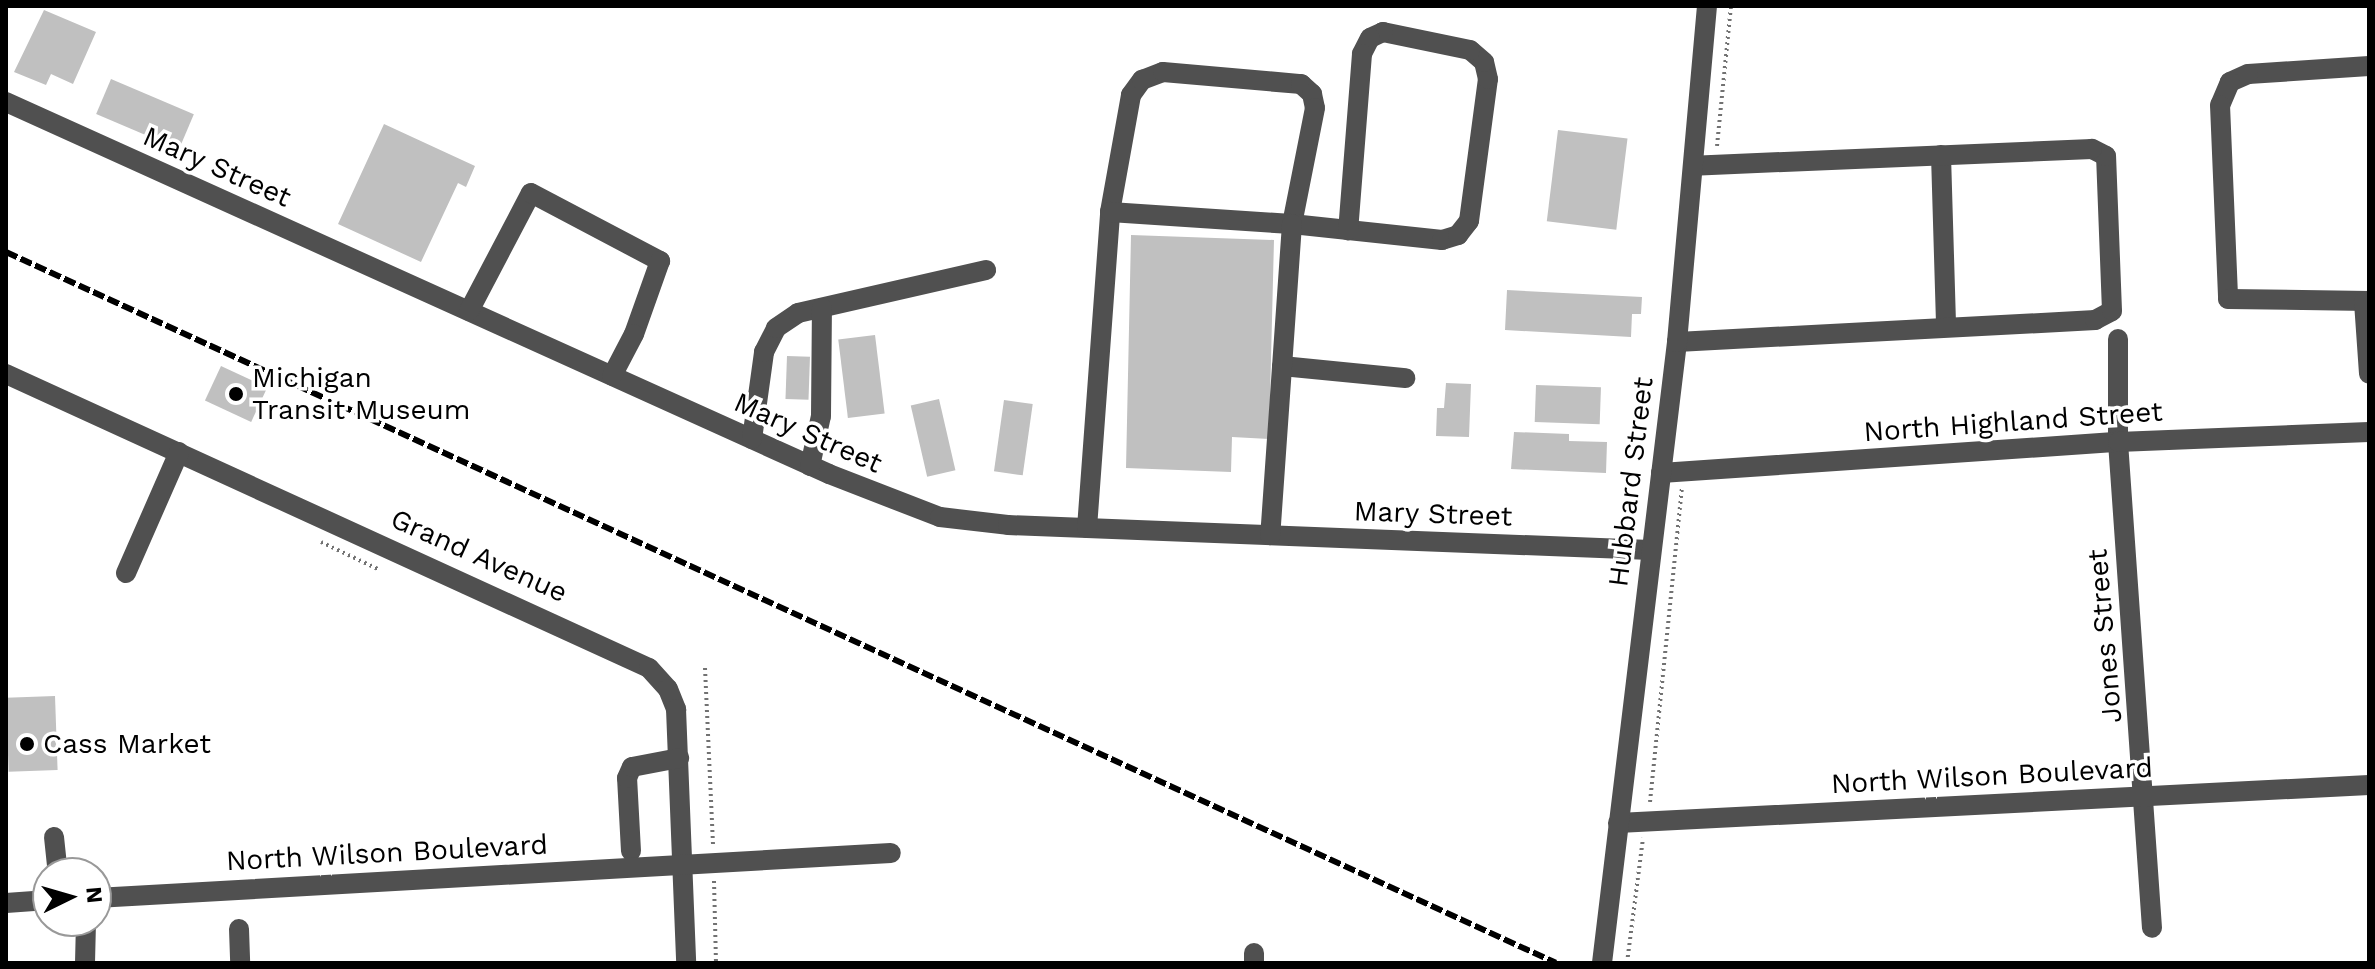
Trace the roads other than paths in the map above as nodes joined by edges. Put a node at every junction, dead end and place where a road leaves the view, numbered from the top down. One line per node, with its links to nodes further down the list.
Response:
1 (1707, 6): 5 (street, Hubbard Street)
2 (2369, 66): 10 (street)
3 (6, 102): 12 (street, Mary Street)
4 (1941, 155): 5 (street); 13 (street); 13 (street)
5 (1694, 166): 15 (street, Hubbard Street)
6 (1110, 212): 7 (street); 7 (street); 27 (street)
7 (1292, 224): 8 (street); 16 (street)
8 (1348, 230): 8 (street)
9 (986, 270): 11 (street)
10 (2366, 302): 18 (street)
11 (822, 308): 22 (street); 25 (street)
12 (469, 311): 19 (street, Mary Street); 19 (street)
13 (1946, 327): 15 (street)
14 (2118, 339): 23 (street, Jones Street)
15 (1677, 342): 26 (street, Hubbard Street)
16 (1282, 366): 20 (street); 28 (street)
17 (6, 374): 24 (street, Grand Avenue)
18 (2369, 374)
19 (612, 376): 22 (street, Mary Street)
20 (1405, 378)
21 (2369, 432): 23 (street, North Highland Street)
22 (752, 439): 25 (street, Mary Street)
23 (2118, 442): 26 (street, North Highland Street); 33 (street, Jones Street)
24 (179, 452): 30 (street); 31 (street, Grand Avenue)
25 (810, 466): 27 (street, Mary Street)
26 (1661, 473): 29 (street, Hubbard Street)
27 (1087, 528): 28 (street, Mary Street)
28 (1270, 535): 29 (street, Mary Street)
29 (1651, 550): 34 (street, Hubbard Street)
30 (126, 573)
31 (679, 758): 36 (street); 39 (street, Grand Avenue)
32 (2369, 785): 33 (street, North Wilson Boulevard)
33 (2146, 796): 34 (street, North Wilson Boulevard); 43 (street, Jones Street)
34 (1618, 823): 49 (street, Hubbard Street)
35 (54, 837): 38 (street)
36 (631, 851)
37 (891, 853): 39 (street, North Wilson Boulevard)
38 (56, 857)
39 (682, 864): 40 (street, North Wilson Boulevard); 48 (street, Grand Avenue)
40 (112, 897)
41 (32, 901): 42 (street)
42 (6, 903)
43 (2152, 928)
44 (239, 929): 47 (street)
45 (86, 937): 46 (street)
46 (85, 963)
47 (240, 963)
48 (686, 963)
49 (1602, 963)

